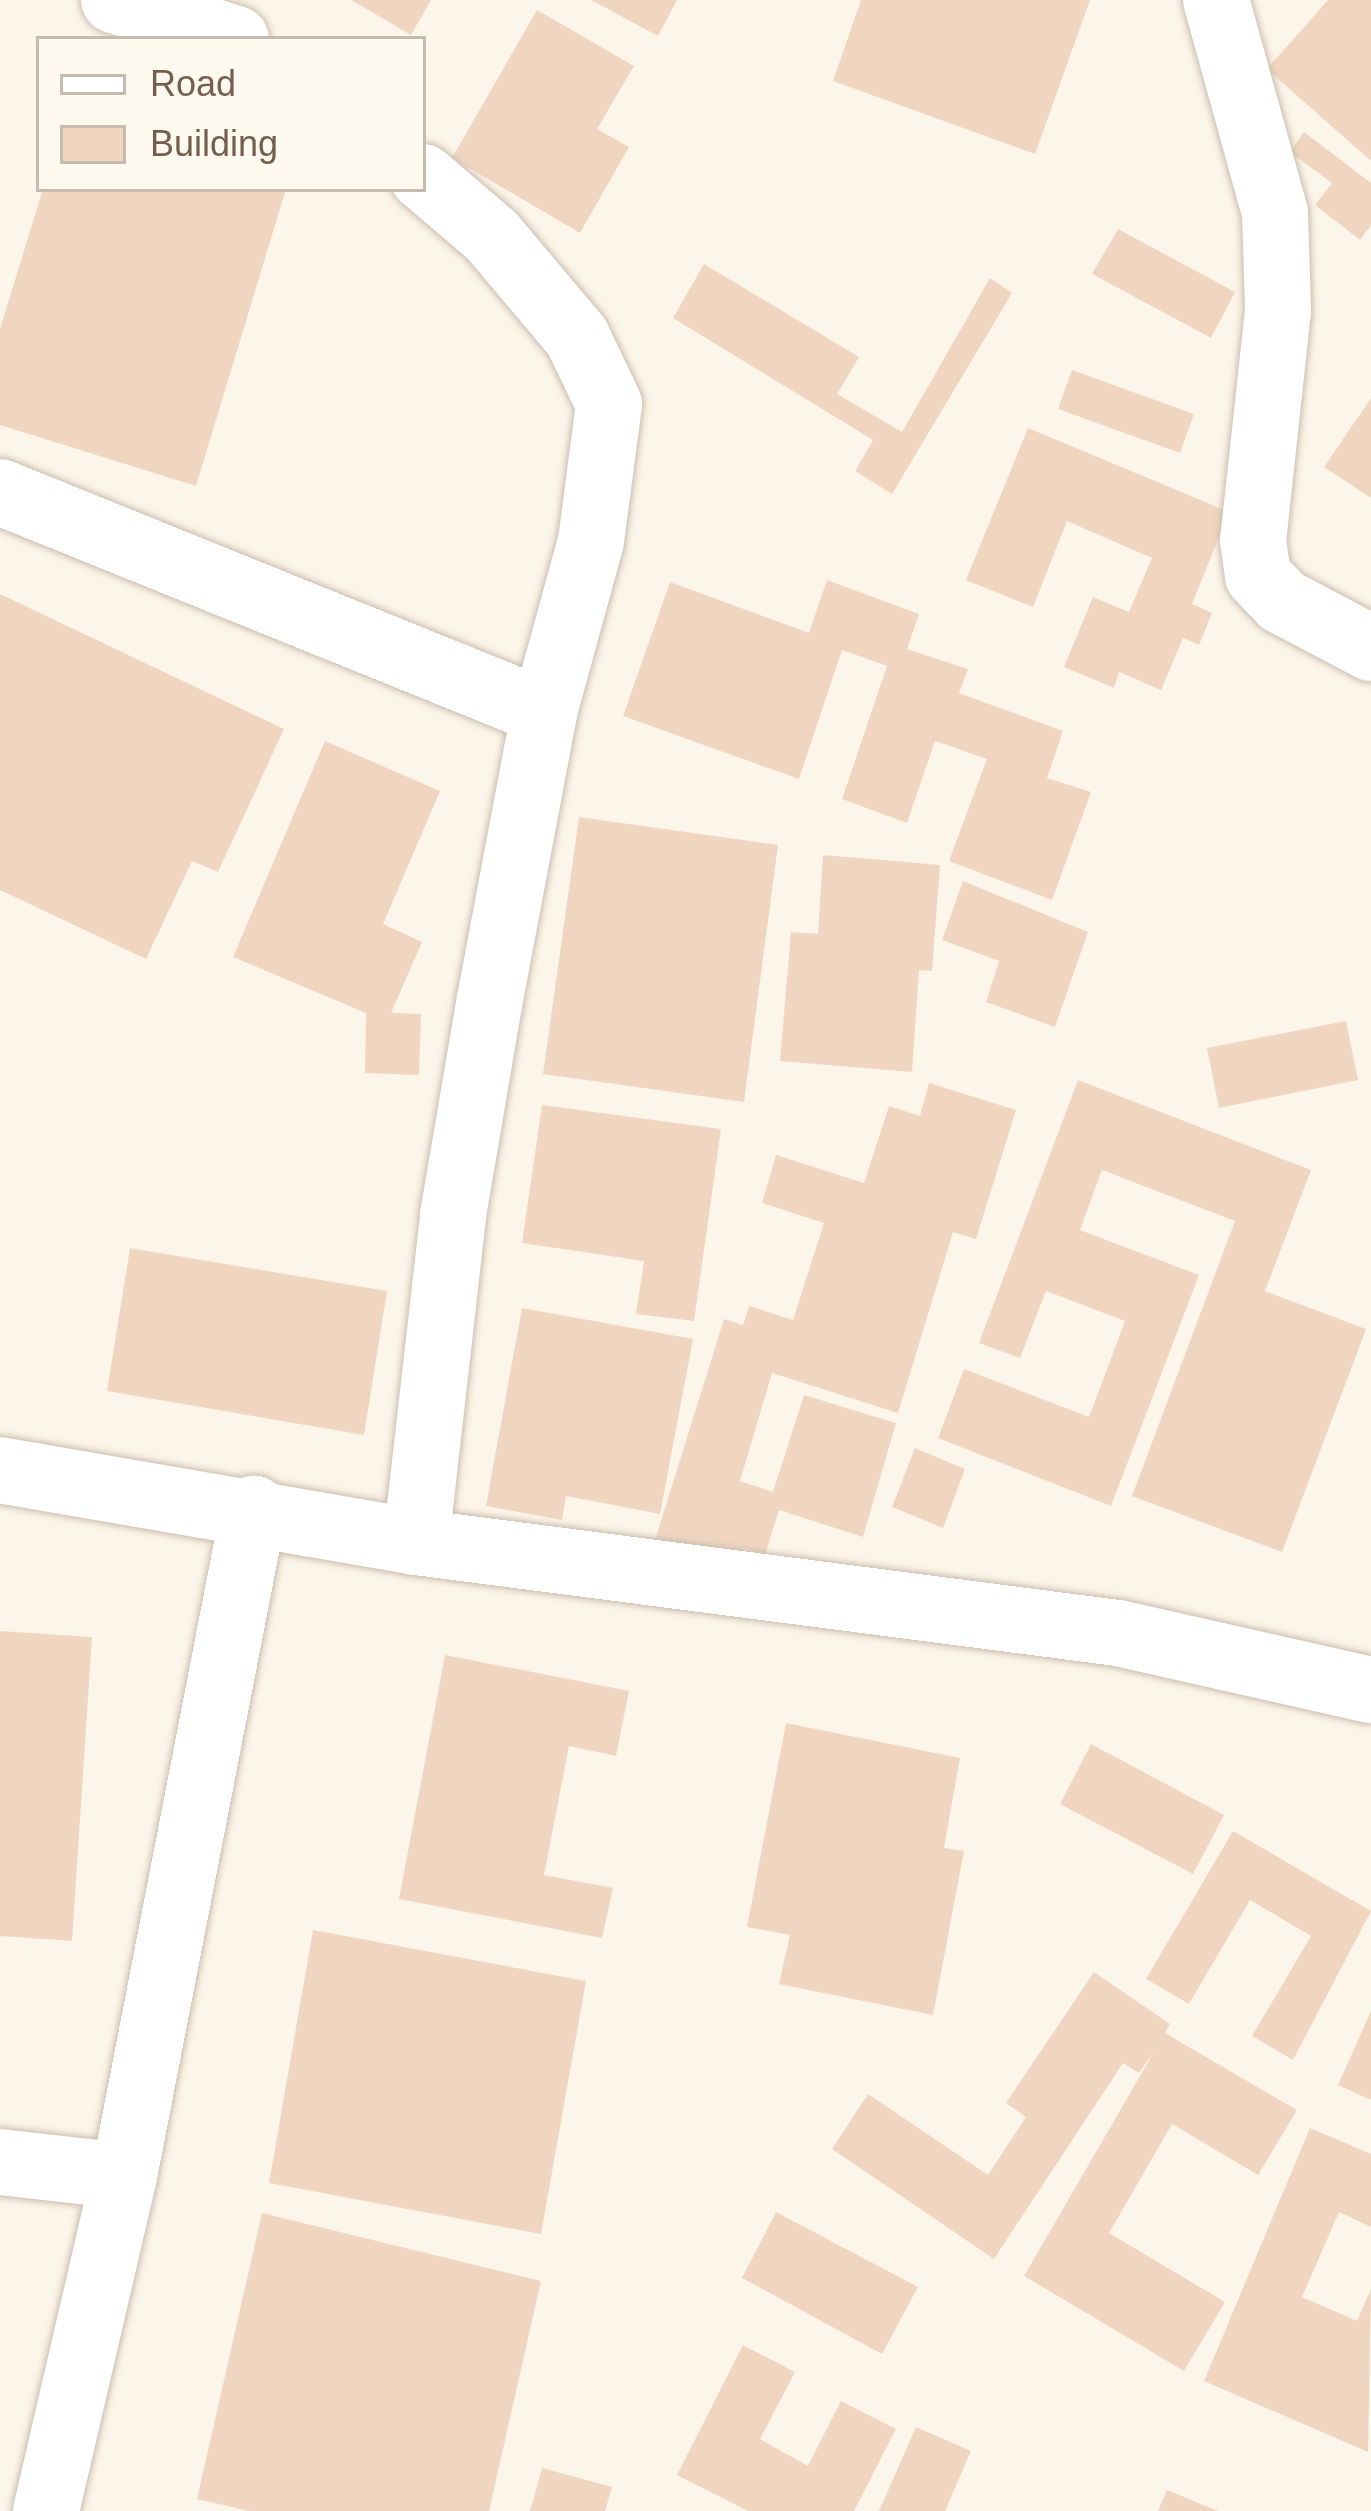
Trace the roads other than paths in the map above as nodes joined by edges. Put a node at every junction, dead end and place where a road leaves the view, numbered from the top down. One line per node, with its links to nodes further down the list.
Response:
1 (114, 0): 3 (street)
2 (1216, 0): 6 (street)
3 (227, 36)
4 (426, 180): 7 (street)
5 (0, 492): 7 (street)
6 (1371, 648)
7 (544, 712): 10 (street)
8 (0, 1470): 9 (street)
9 (254, 1509): 10 (street); 13 (street)
10 (416, 1542): 11 (street)
11 (1371, 1690)
12 (0, 2162): 13 (street)
13 (124, 2176): 14 (street)
14 (46, 2511)

